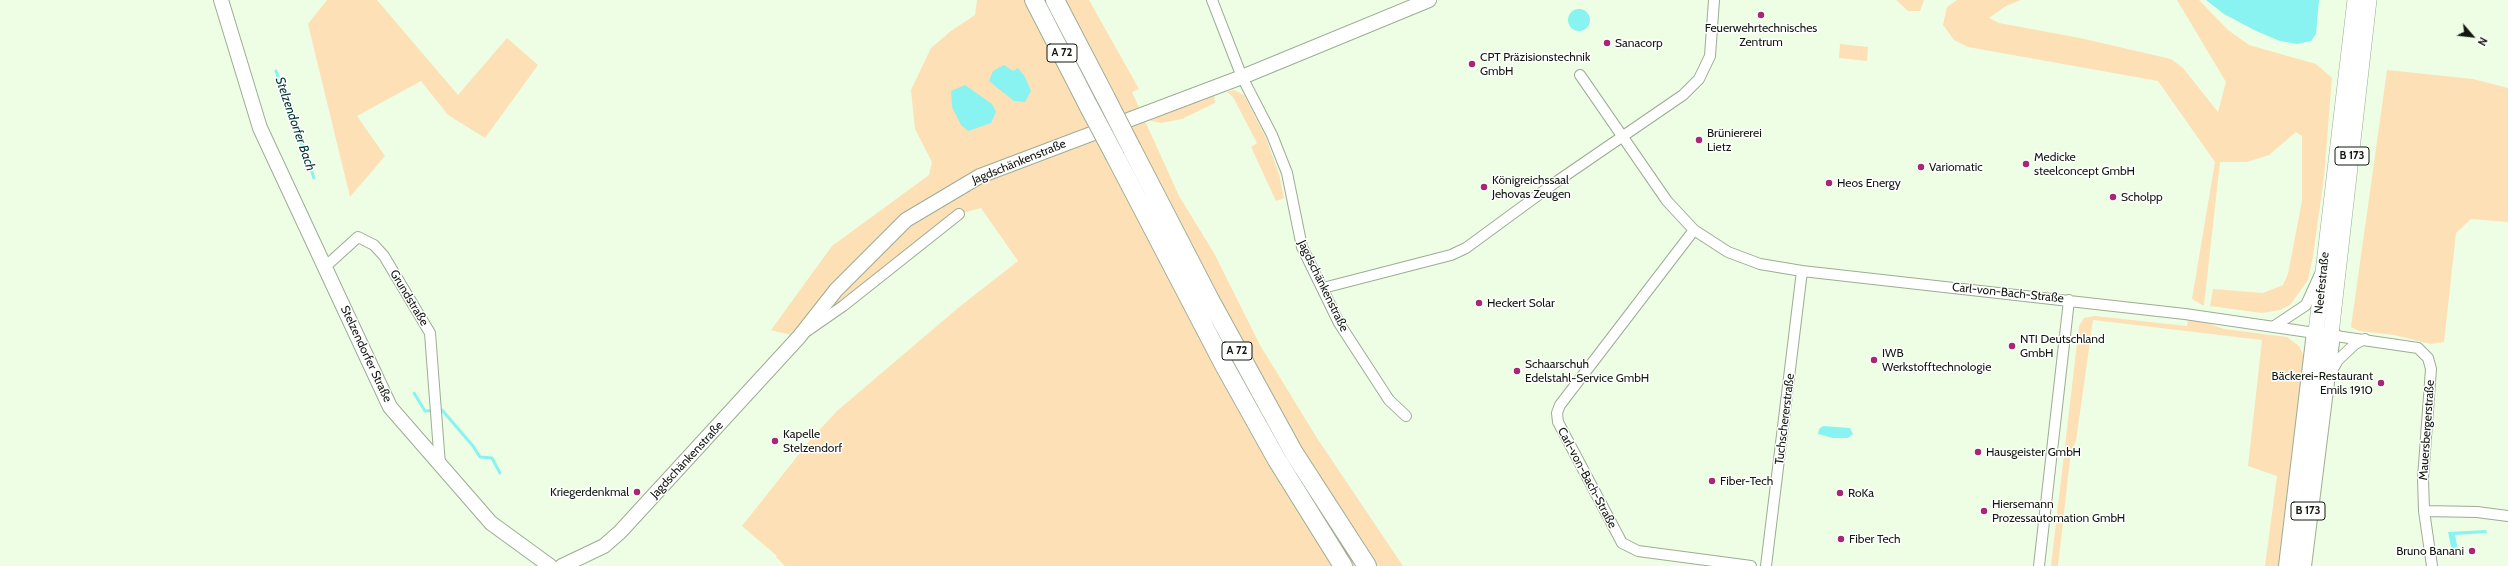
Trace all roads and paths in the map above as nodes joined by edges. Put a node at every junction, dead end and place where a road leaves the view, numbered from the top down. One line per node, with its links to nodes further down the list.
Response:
1 (221, 0): 14 (main road, Stelzendorfer Straße)
2 (1034, 0): 30 (highway, A 72, bridge)
3 (1054, 0): 31 (highway, A 72, bridge)
4 (1212, 0): 10 (street, Jagdschänkenstraße)
5 (1429, 0): 10 (main road, Jagdschänkenstraße)
6 (1714, 0): 11 (street)
7 (2355, 0): 15 (main road, Neefestraße / B 173)
8 (2369, 0): 20 (main road, Neefestraße / B 173)
9 (1580, 75): 11 (street, Carl-von-Bach-Straße)
10 (1242, 77): 17 (street, Jagdschänkenstraße); 21 (main road, Jagdschänkenstraße)
11 (1621, 138): 13 (street, Carl-von-Bach-Straße); 17 (street)
12 (959, 214): 21 (street, Jagdschänkenstraße)
13 (1694, 230): 16 (street, Carl-von-Bach-Straße); 32 (street, Carl-von-Bach-Straße)
14 (326, 266): 25 (main road, Stelzendorfer Straße); 25 (street, Grundstraße)
15 (2323, 268): 19 (street); 20 (main road, Neefestraße / B 173)
16 (1802, 271): 18 (street, Carl-von-Bach-Straße); 33 (street, Tuchschererstraße)
17 (1323, 288): 24 (street, Jagdschänkenstraße)
18 (2069, 300): 19 (street, Carl-von-Bach-Straße); 34 (street)
19 (2272, 327): 20 (street, Carl-von-Bach-Straße)
20 (2324, 333): 22 (street, Mauersbergerstraße); 23 (highway, Neefestraße / B 173); 35 (highway, Neefestraße / B 173)
21 (799, 337): 29 (main road, Jagdschänkenstraße)
22 (2365, 339): 23 (street); 26 (street, Mauersbergerstraße)
23 (2324, 388): 36 (highway, Neefestraße / B 173)
24 (1406, 416)
25 (440, 465): 28 (main road, Stelzendorfer Straße)
26 (2424, 510): 27 (street); 37 (street, Mauersbergerstraße)
27 (2508, 516)
28 (550, 566)
29 (562, 566)
30 (1343, 566)
31 (1367, 566)
32 (1751, 566)
33 (1766, 566)
34 (2039, 566)
35 (2288, 566)
36 (2302, 566)
37 (2432, 566)

